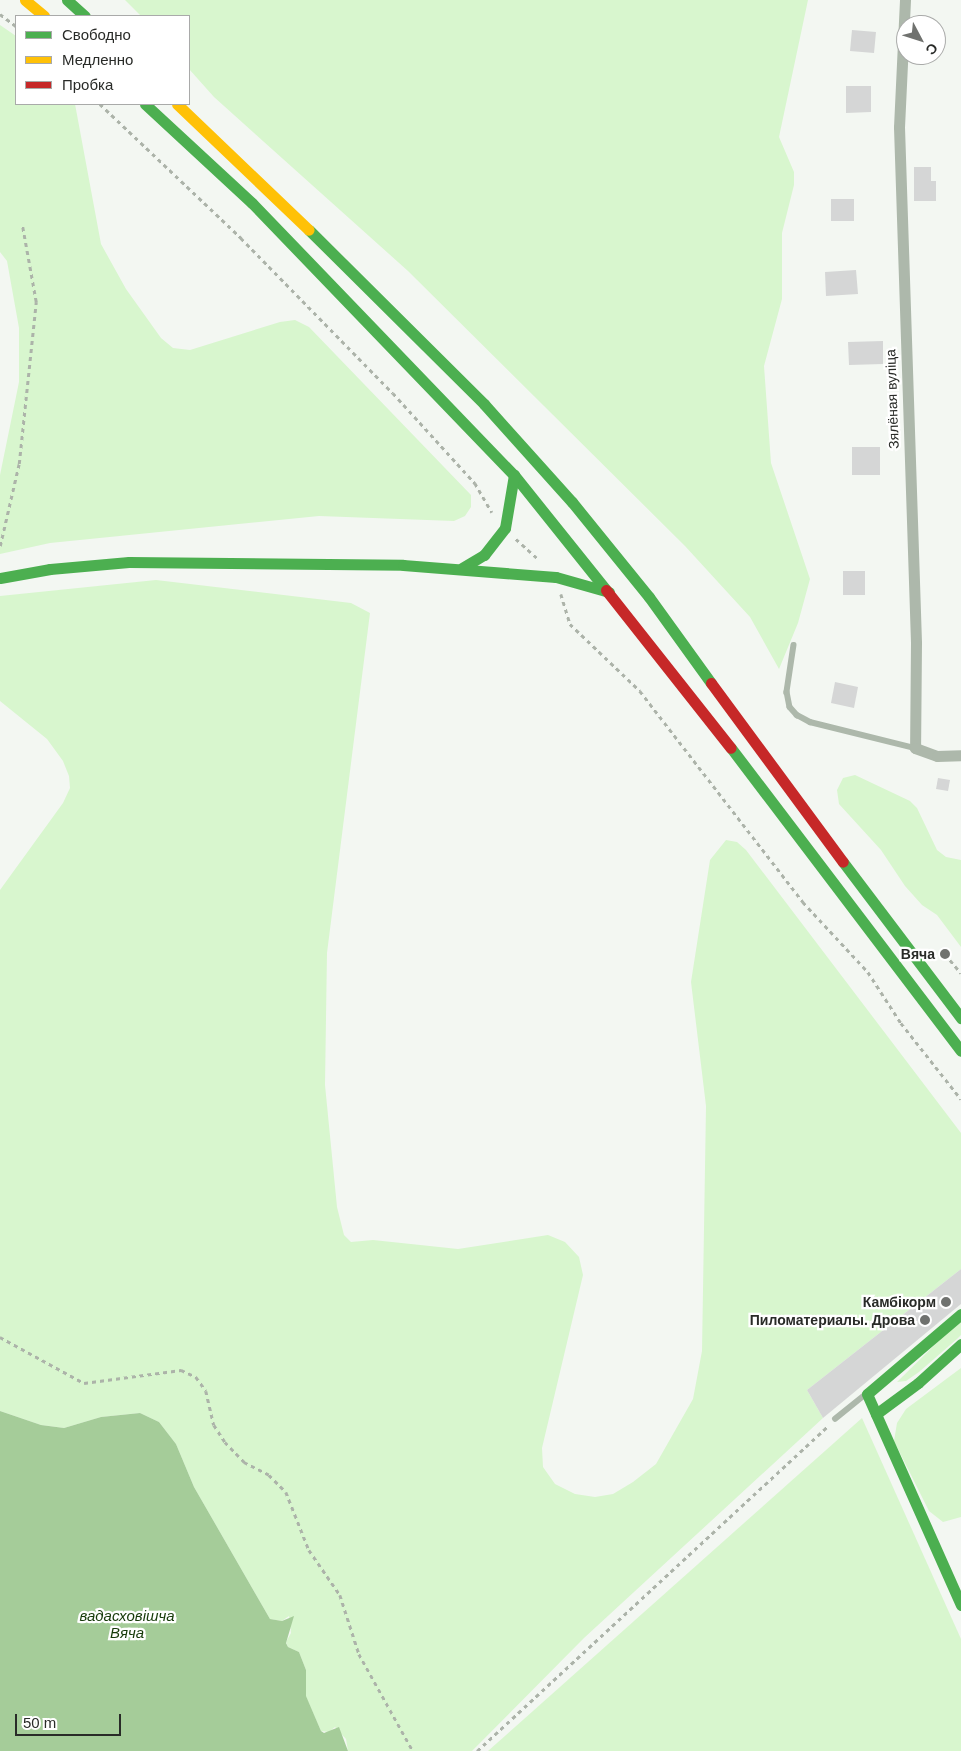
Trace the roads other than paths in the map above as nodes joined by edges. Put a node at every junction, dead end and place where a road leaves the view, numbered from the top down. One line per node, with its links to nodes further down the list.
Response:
1 (25, 0): 5 (main road)
2 (67, 0): 6 (main road)
3 (76, 0): 7 (main road)
4 (905, 0): 15 (street, Зялёная вуліца)
5 (43, 15)
6 (85, 15)
7 (85, 15)
8 (146, 105): 10 (main road)
9 (177, 105): 17 (main road)
10 (514, 475): 11 (main road); 13 (main road)
11 (462, 568): 12 (main road); 13 (main road)
12 (0, 578)
13 (609, 592): 18 (main road)
14 (794, 645): 15 (lane)
15 (914, 748): 16 (street)
16 (961, 755)
17 (961, 1018)
18 (961, 1051)
19 (961, 1314): 21 (main road)
20 (961, 1344): 22 (main road)
21 (867, 1394): 22 (main road); 23 (lane)
22 (876, 1414): 24 (main road)
23 (836, 1419)
24 (961, 1605)

